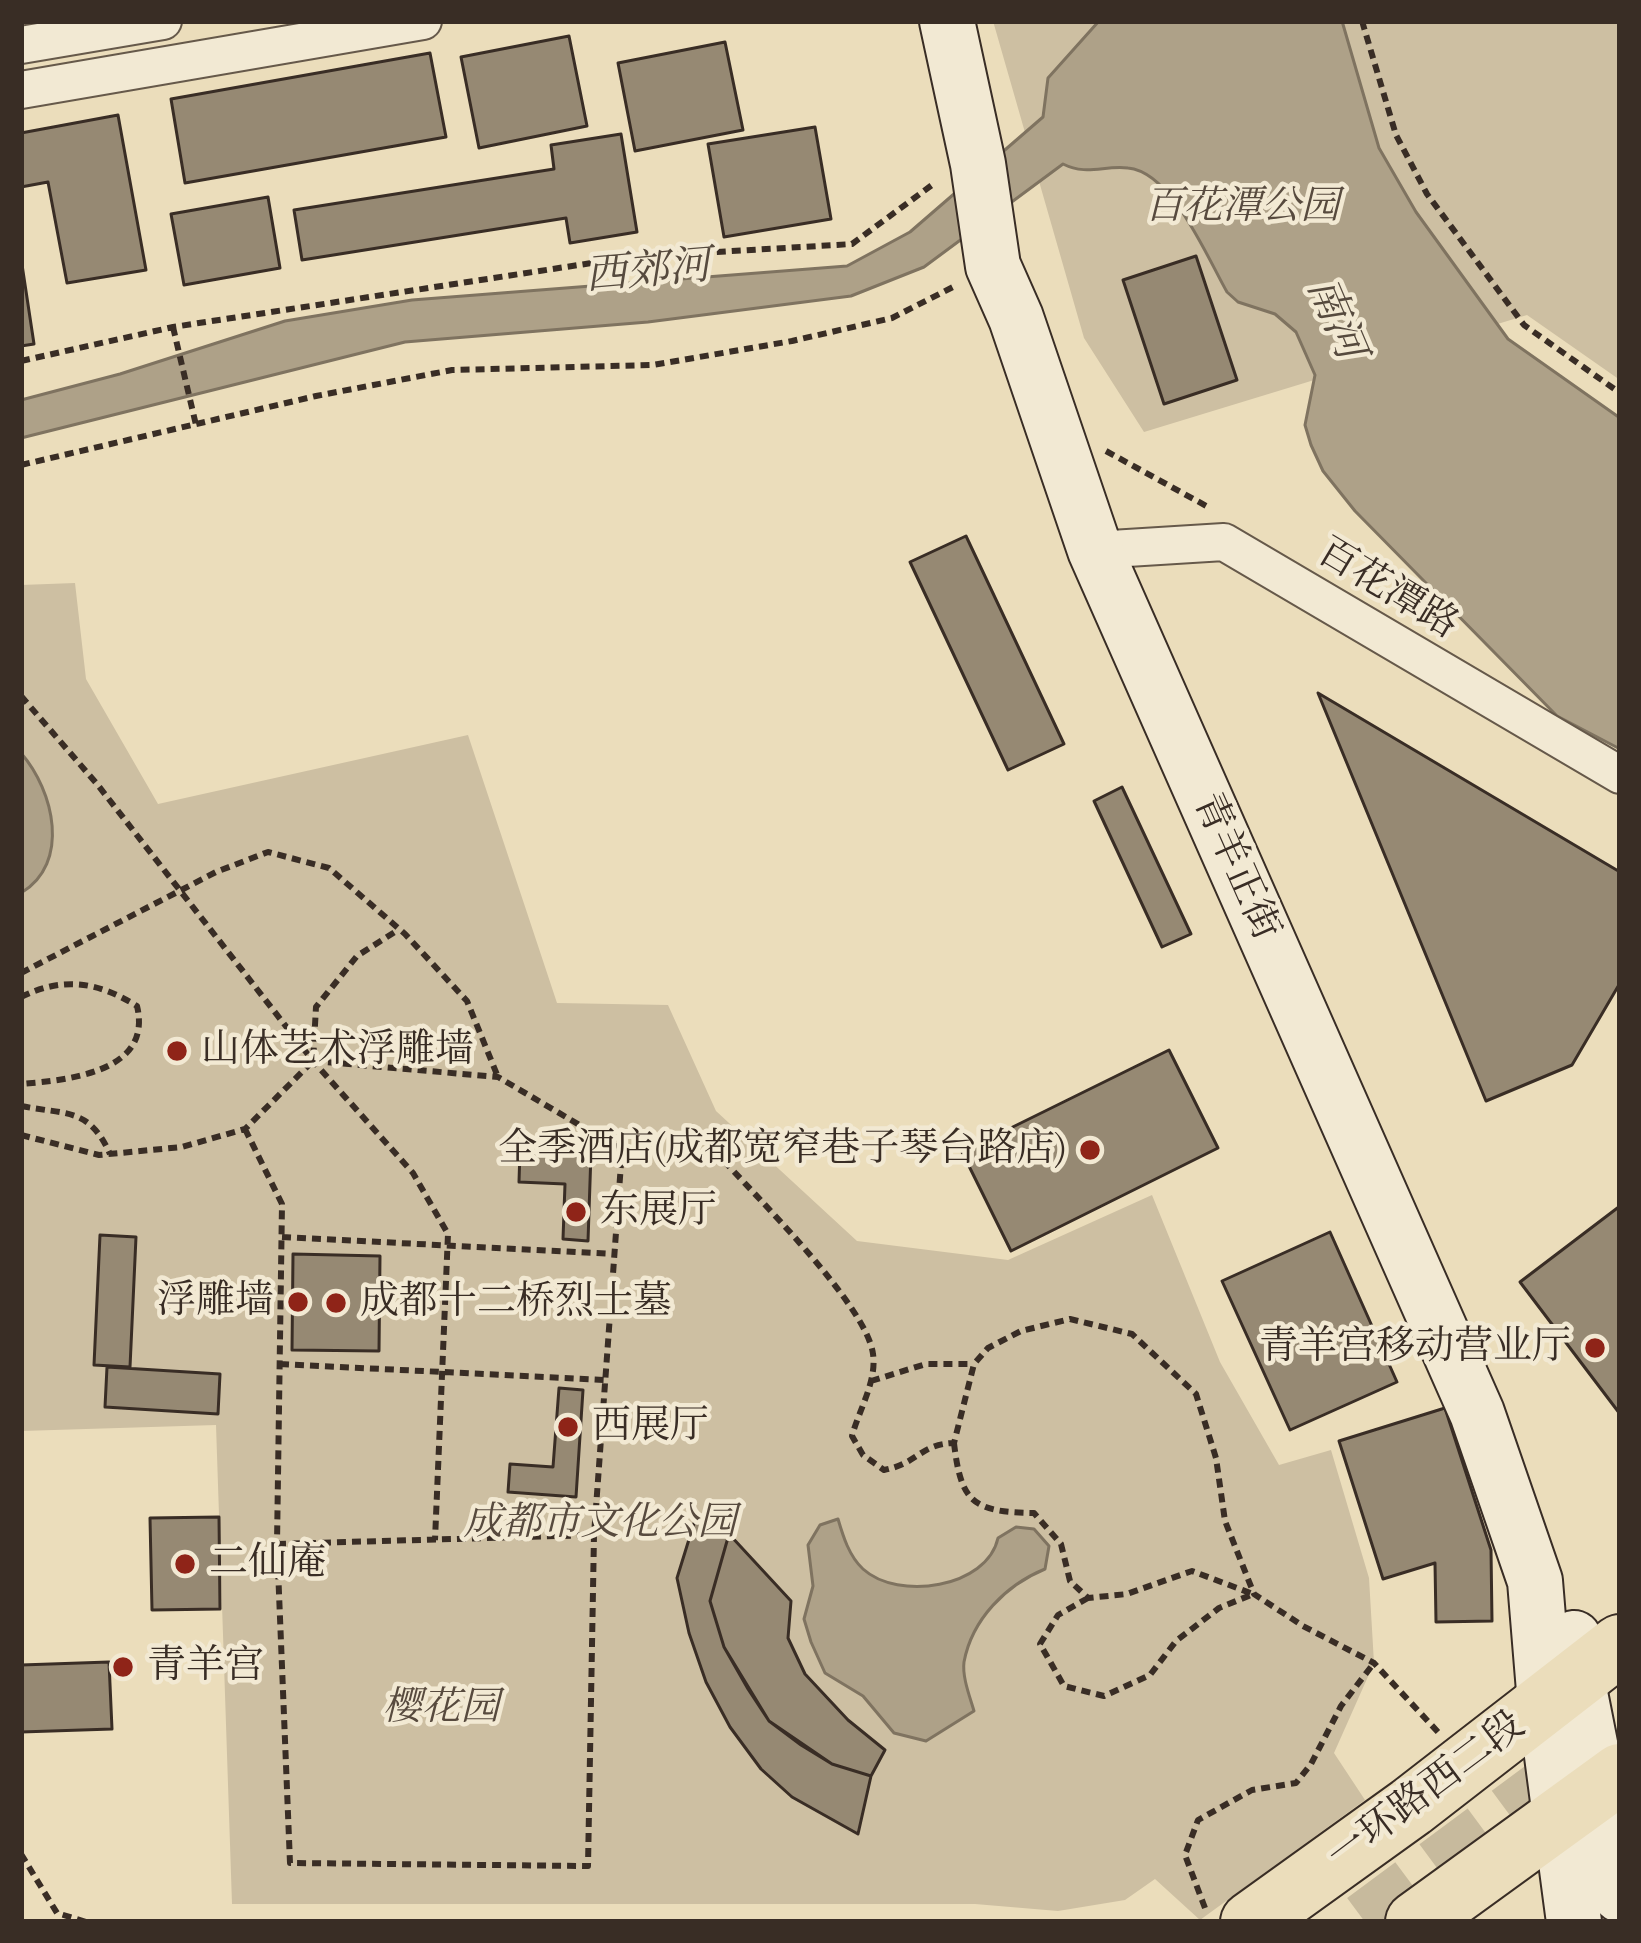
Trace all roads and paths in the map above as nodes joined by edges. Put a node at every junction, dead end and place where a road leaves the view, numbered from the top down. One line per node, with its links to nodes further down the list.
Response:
1 (163, 21): 6 (street)
2 (423, 21): 7 (street)
3 (947, 21): 8 (main road, 青羊正街)
4 (978, 21): 8 (main road, 青羊正街)
5 (1362, 21): 12 (path)
6 (21, 45)
7 (21, 90)
8 (984, 153): 9 (main road, 青羊正街); 10 (path)
9 (1000, 247): 13 (path); 15 (main road, 青羊正街)
10 (173, 326): 11 (path); 13 (path)
11 (21, 361)
12 (1620, 393)
13 (196, 425): 14 (path)
14 (21, 465)
15 (1107, 549): 17 (street, 百花潭路); 45 (main road, 青羊正街)
16 (21, 696): 18 (path)
17 (1620, 776)
18 (181, 892): 19 (path); 20 (path); 22 (path)
19 (399, 930): 22 (path); 23 (path)
20 (21, 973)
21 (21, 997): 24 (path)
22 (313, 1061): 23 (path); 26 (path); 31 (path)
23 (498, 1077): 28 (path)
24 (21, 1084)
25 (21, 1106): 29 (path)
26 (245, 1129): 29 (path); 30 (path)
27 (21, 1135): 29 (path)
28 (622, 1150): 32 (path); 37 (path)
29 (110, 1154)
30 (282, 1237): 31 (path); 33 (path)
31 (448, 1246): 32 (path); 35 (path)
32 (614, 1254): 36 (path)
33 (280, 1364): 35 (path); 41 (path)
34 (974, 1364): 37 (path); 38 (path); 42 (path)
35 (442, 1372): 36 (path); 40 (path)
36 (605, 1380): 39 (path)
37 (872, 1381): 38 (path)
38 (954, 1442): 43 (path)
39 (594, 1535): 40 (path); 41 (path)
40 (435, 1540): 41 (path)
41 (277, 1544)
42 (1254, 1594): 43 (path); 43 (path); 44 (path)
43 (1088, 1598)
44 (1374, 1663): 46 (path); 51 (path)
45 (1581, 1676): 46 (main road, 一环路西二段); 47 (main road, 青羊正街)
46 (1468, 1763): 52 (main road, 一环路西二段)
47 (1594, 1793): 49 (main road); 53 (main road); 54 (main road)
48 (21, 1854): 50 (path)
49 (1620, 1895)
50 (86, 1922)
51 (1210, 1922)
52 (1251, 1922)
53 (1416, 1922)
54 (1574, 1922)

